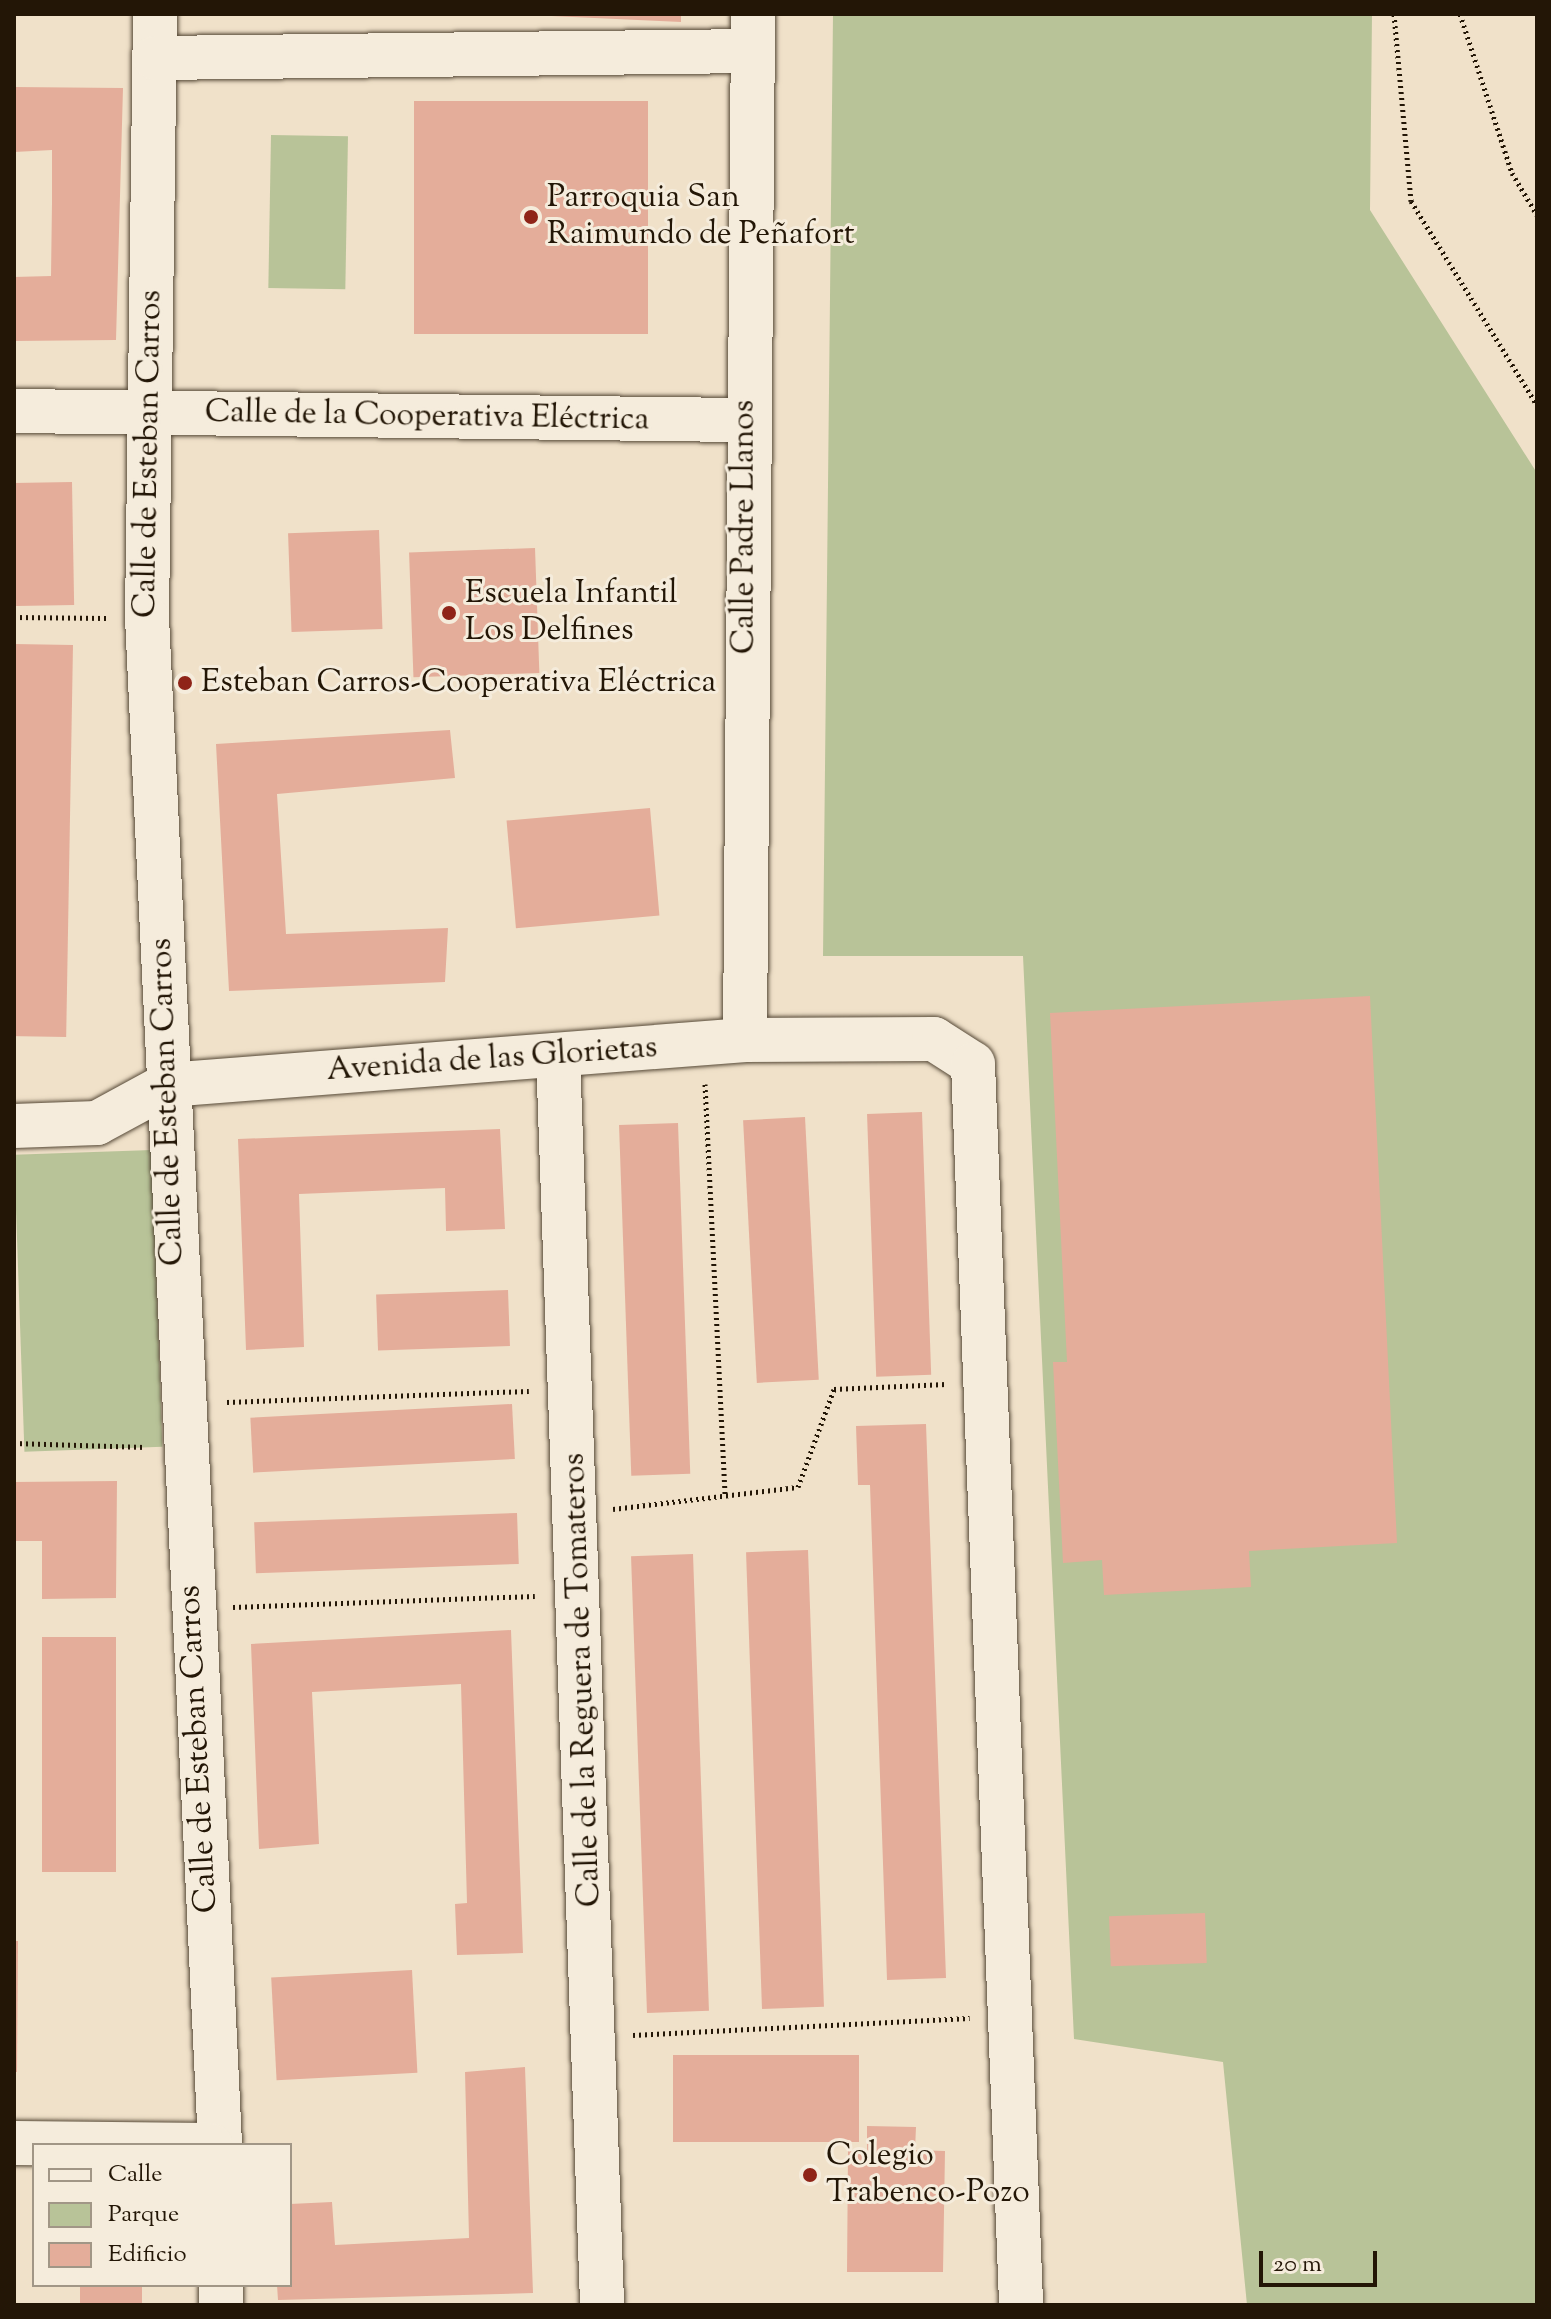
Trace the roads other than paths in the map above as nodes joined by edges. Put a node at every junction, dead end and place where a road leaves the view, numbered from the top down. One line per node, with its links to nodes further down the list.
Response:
1 (155, 14): 3 (street, Calle de Esteban Carros)
2 (753, 32): 3 (street); 6 (street, Calle Padre Llanos)
3 (155, 58): 5 (street, Calle de Esteban Carros)
4 (14, 411): 5 (street, Calle de la Cooperativa Eléctrica)
5 (149, 413): 6 (street, Calle de la Cooperativa Eléctrica); 9 (street, Calle de Esteban Carros)
6 (745, 420): 7 (street, Calle Padre Llanos)
7 (724, 1041): 8 (street, Avenida de las Glorietas); 13 (street, Avenida de las Glorietas)
8 (558, 1055): 9 (street, Avenida de las Glorietas); 12 (street, Calle de la Reguera de Tomateros)
9 (167, 1085): 10 (street, Avenida de las Glorietas); 11 (street, Calle de Esteban Carros)
10 (14, 1126)
11 (220, 2143)
12 (602, 2305)
13 (1021, 2305)

